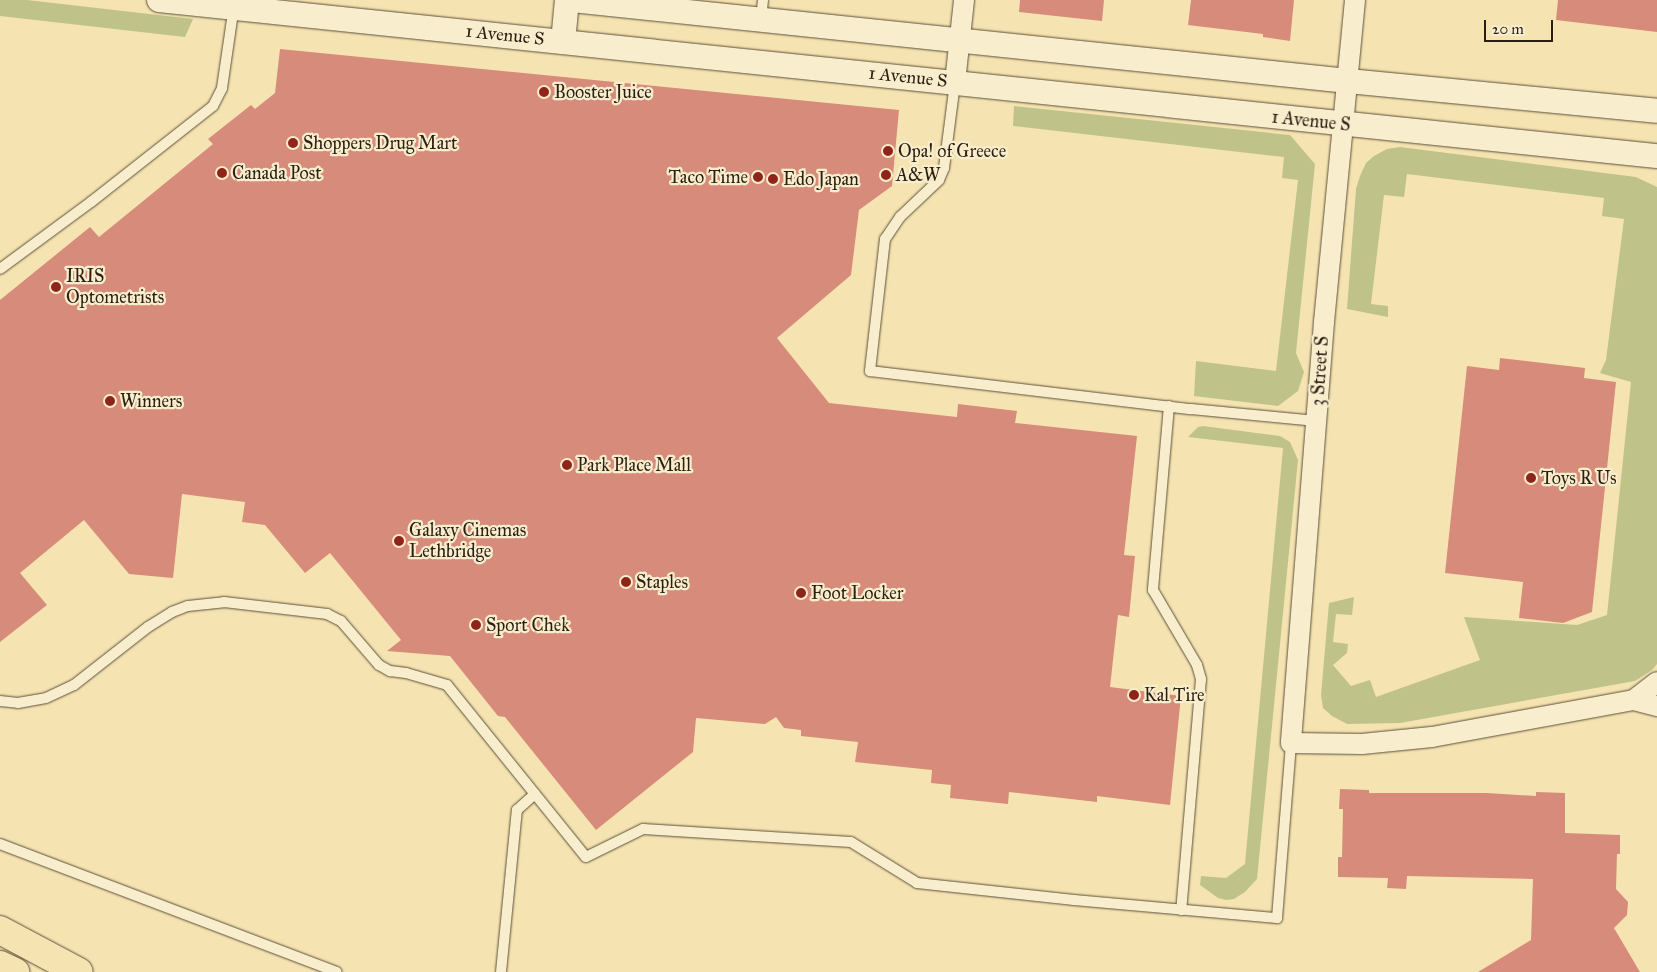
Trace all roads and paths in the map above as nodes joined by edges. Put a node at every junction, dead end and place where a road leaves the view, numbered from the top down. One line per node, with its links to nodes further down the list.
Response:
1 (158, 0): 6 (street, 1 Avenue S)
2 (567, 0): 9 (street)
3 (572, 0): 7 (street)
4 (964, 0): 8 (street)
5 (1355, 0): 10 (street, 3 Street S)
6 (234, 4): 9 (street, 1 Avenue S); 15 (lane)
7 (762, 9): 8 (street)
8 (960, 40): 10 (street); 11 (street)
9 (563, 42): 11 (street, 1 Avenue S)
10 (1348, 81): 12 (street); 13 (street, 3 Street S)
11 (955, 82): 13 (street, 1 Avenue S); 16 (lane)
12 (1657, 111)
13 (1343, 124): 14 (street, 1 Avenue S); 17 (street, 3 Street S)
14 (1657, 156)
15 (0, 269)
16 (1169, 406): 17 (lane); 25 (lane)
17 (1316, 421): 22 (street, 3 Street S)
18 (1657, 682): 19 (street)
19 (1634, 700): 21 (street); 22 (street)
20 (0, 701): 23 (lane)
21 (1657, 706)
22 (1291, 743): 25 (lane)
23 (535, 794): 25 (lane); 31 (lane)
24 (0, 844): 30 (lane)
25 (1181, 910)
26 (0, 930): 29 (highway)
27 (0, 965): 28 (highway)
28 (15, 972)
29 (79, 972)
30 (337, 972)
31 (502, 972)

